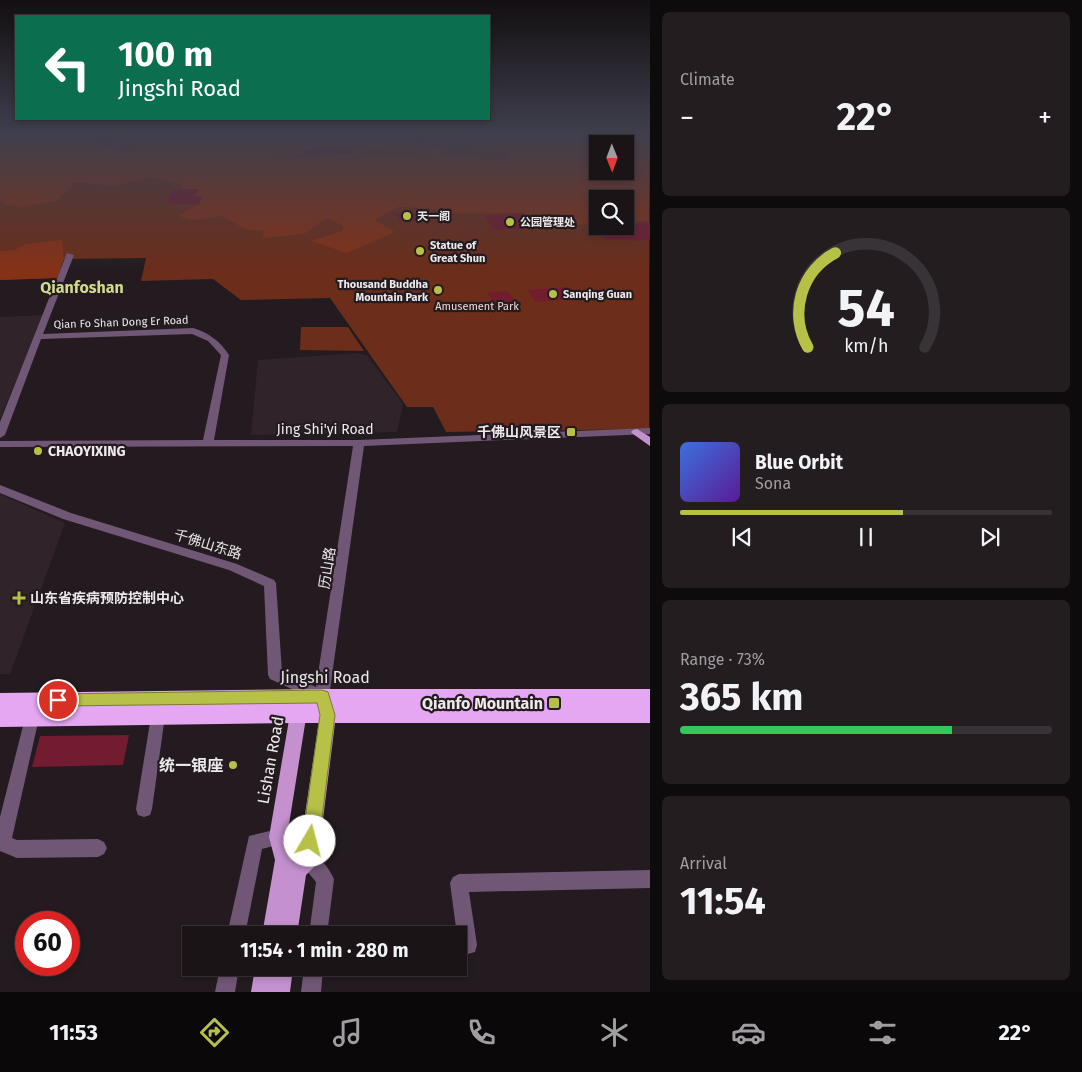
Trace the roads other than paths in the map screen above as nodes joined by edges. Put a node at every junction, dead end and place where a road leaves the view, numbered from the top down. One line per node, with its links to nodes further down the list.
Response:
1 (70, 255): 2 (street)
2 (39, 337): 5 (street); 8 (street, Qian Fo Shan Dong Er Road)
3 (650, 431): 4 (street, Jing Shi'yi Road)
4 (637, 432): 6 (main road); 9 (street, Jing Shi'yi Road)
5 (0, 435)
6 (650, 443)
7 (0, 444): 8 (street, Jing Shi'yi Road)
8 (208, 444): 9 (street, Jing Shi'yi Road)
9 (359, 444): 13 (street, 历山路)
10 (0, 490): 13 (street, 千佛山东路)
11 (650, 697): 13 (highway, Jingshi Road)
12 (0, 701): 13 (highway, Jingshi Road)
13 (325, 706): 14 (highway, Jingshi Road); 15 (highway, Jingshi Road); 22 (main road)
14 (298, 714): 16 (highway, Jingshi Road); 20 (main road, Lishan Road)
15 (650, 714)
16 (158, 716): 18 (highway, Jingshi Road); 19 (street)
17 (0, 718): 18 (highway, Jingshi Road)
18 (32, 718): 21 (street)
19 (144, 809)
20 (278, 837): 24 (street); 25 (main road, Lishan Road)
21 (98, 848)
22 (308, 859): 26 (main road); 27 (street)
23 (650, 879): 28 (street)
24 (238, 926)
25 (274, 926)
26 (288, 926)
27 (319, 926)
28 (465, 926)
29 (228, 976): 33 (street)
30 (265, 976): 34 (main road)
31 (282, 976): 35 (main road)
32 (313, 976): 36 (street)
33 (225, 992)
34 (262, 992)
35 (279, 992)
36 (311, 992)

